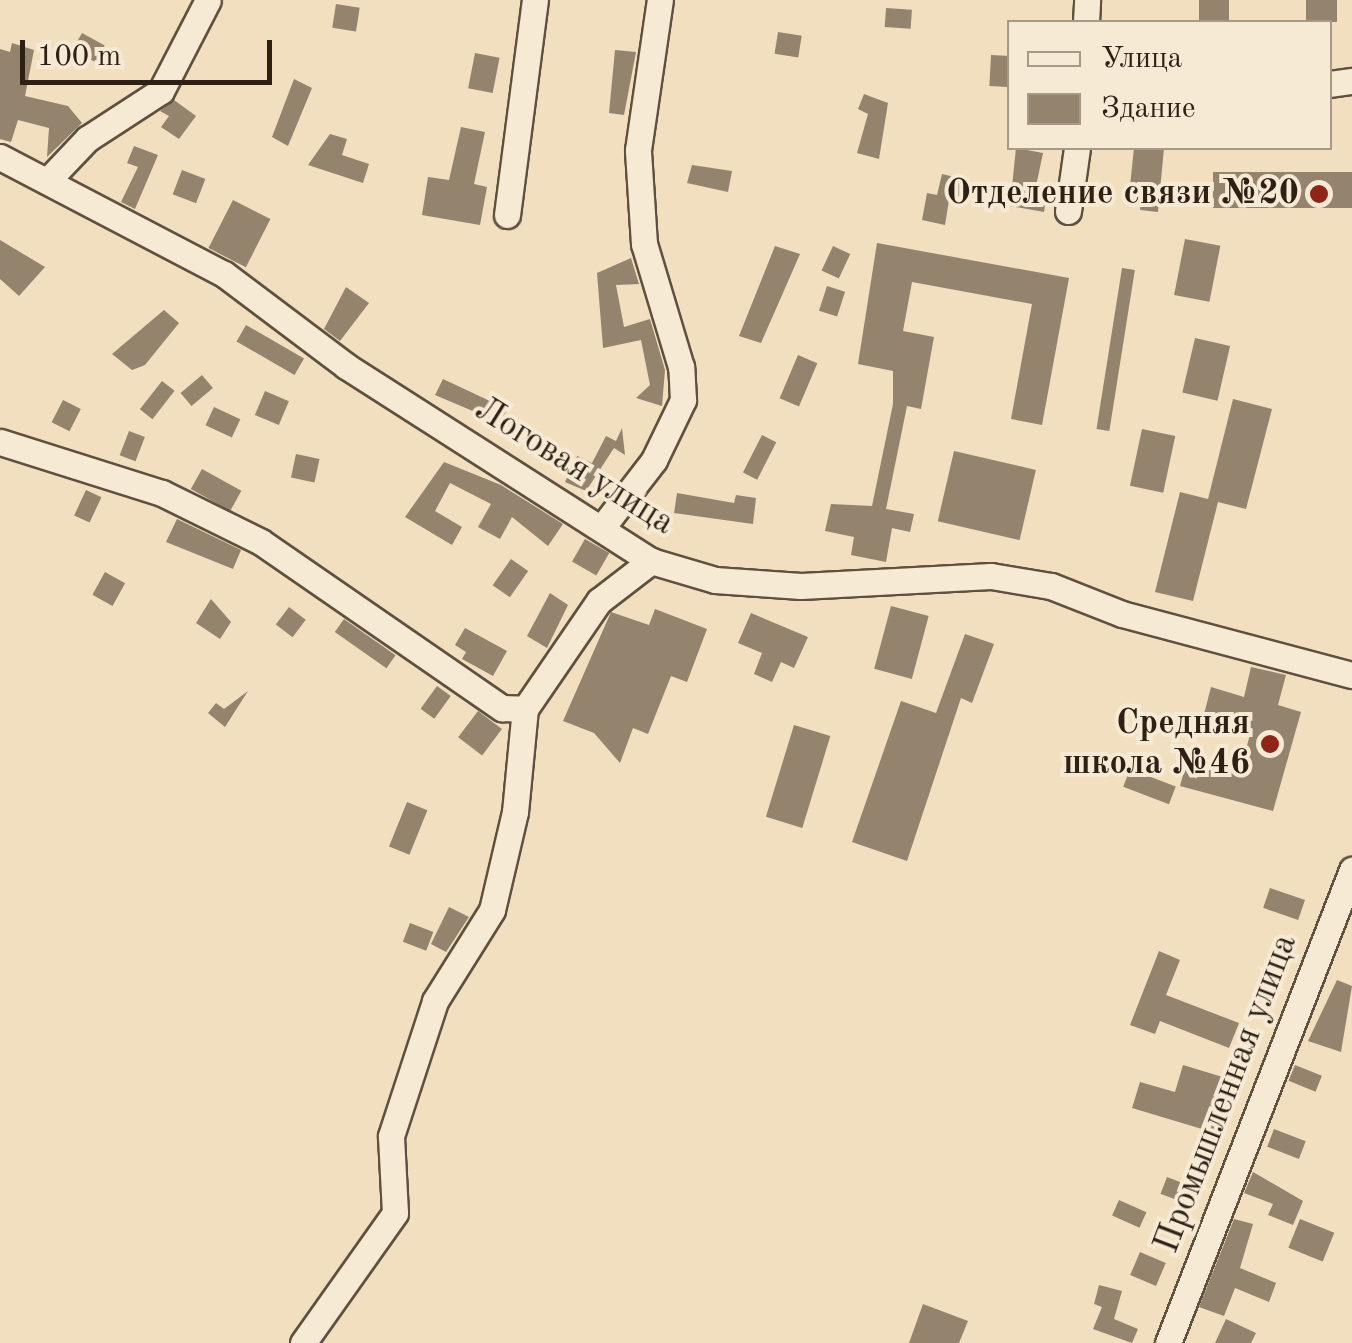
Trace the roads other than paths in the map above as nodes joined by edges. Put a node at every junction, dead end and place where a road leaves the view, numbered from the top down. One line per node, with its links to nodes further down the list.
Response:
1 (208, 0): 6 (street)
2 (536, 0): 8 (street)
3 (660, 0): 10 (street)
4 (1077, 150): 7 (street)
5 (0, 156): 6 (street, Логовая улица)
6 (50, 178): 10 (street, Логовая улица)
7 (1068, 212)
8 (506, 214)
9 (0, 442): 13 (street)
10 (604, 525): 11 (street, Логовая улица)
11 (651, 561): 12 (street, Логовая улица); 13 (street)
12 (1352, 675)
13 (525, 709): 15 (street)
14 (1352, 870): 16 (street, Промышленная улица)
15 (303, 1343)
16 (1168, 1343)

